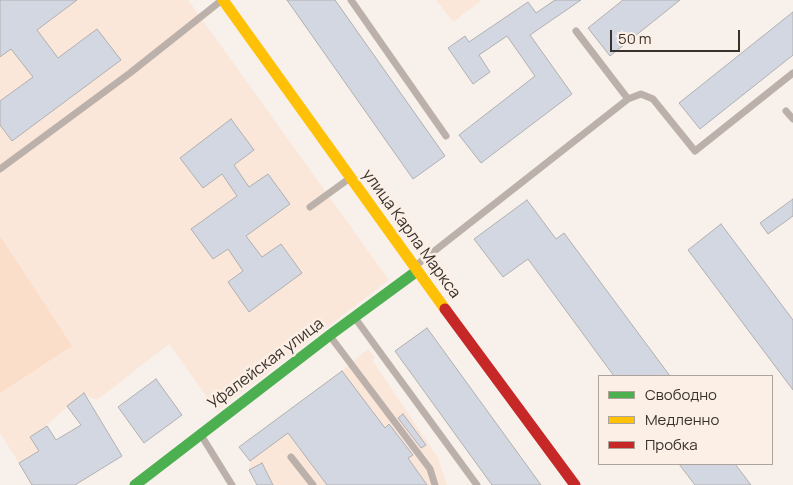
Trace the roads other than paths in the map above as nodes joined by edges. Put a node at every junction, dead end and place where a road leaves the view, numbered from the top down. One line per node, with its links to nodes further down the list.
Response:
1 (223, 0): 9 (lane); 10 (street, улица Карла Маркса)
2 (351, 0): 8 (lane)
3 (576, 31): 5 (lane)
4 (793, 73): 5 (lane)
5 (628, 99): 12 (lane)
6 (786, 111): 7 (lane)
7 (793, 119)
8 (446, 136)
9 (0, 169)
10 (350, 178): 11 (lane); 12 (street, улица Карла Маркса)
11 (310, 208)
12 (415, 269): 13 (street, Уфалейская улица); 22 (street, улица Карла Маркса)
13 (355, 317): 14 (street, Уфалейская улица); 21 (lane)
14 (330, 335): 15 (street, Уфалейская улица); 20 (lane)
15 (201, 434): 17 (street, Уфалейская улица); 18 (lane)
16 (292, 458): 19 (lane)
17 (135, 485)
18 (232, 485)
19 (313, 485)
20 (435, 485)
21 (477, 485)
22 (575, 485)

